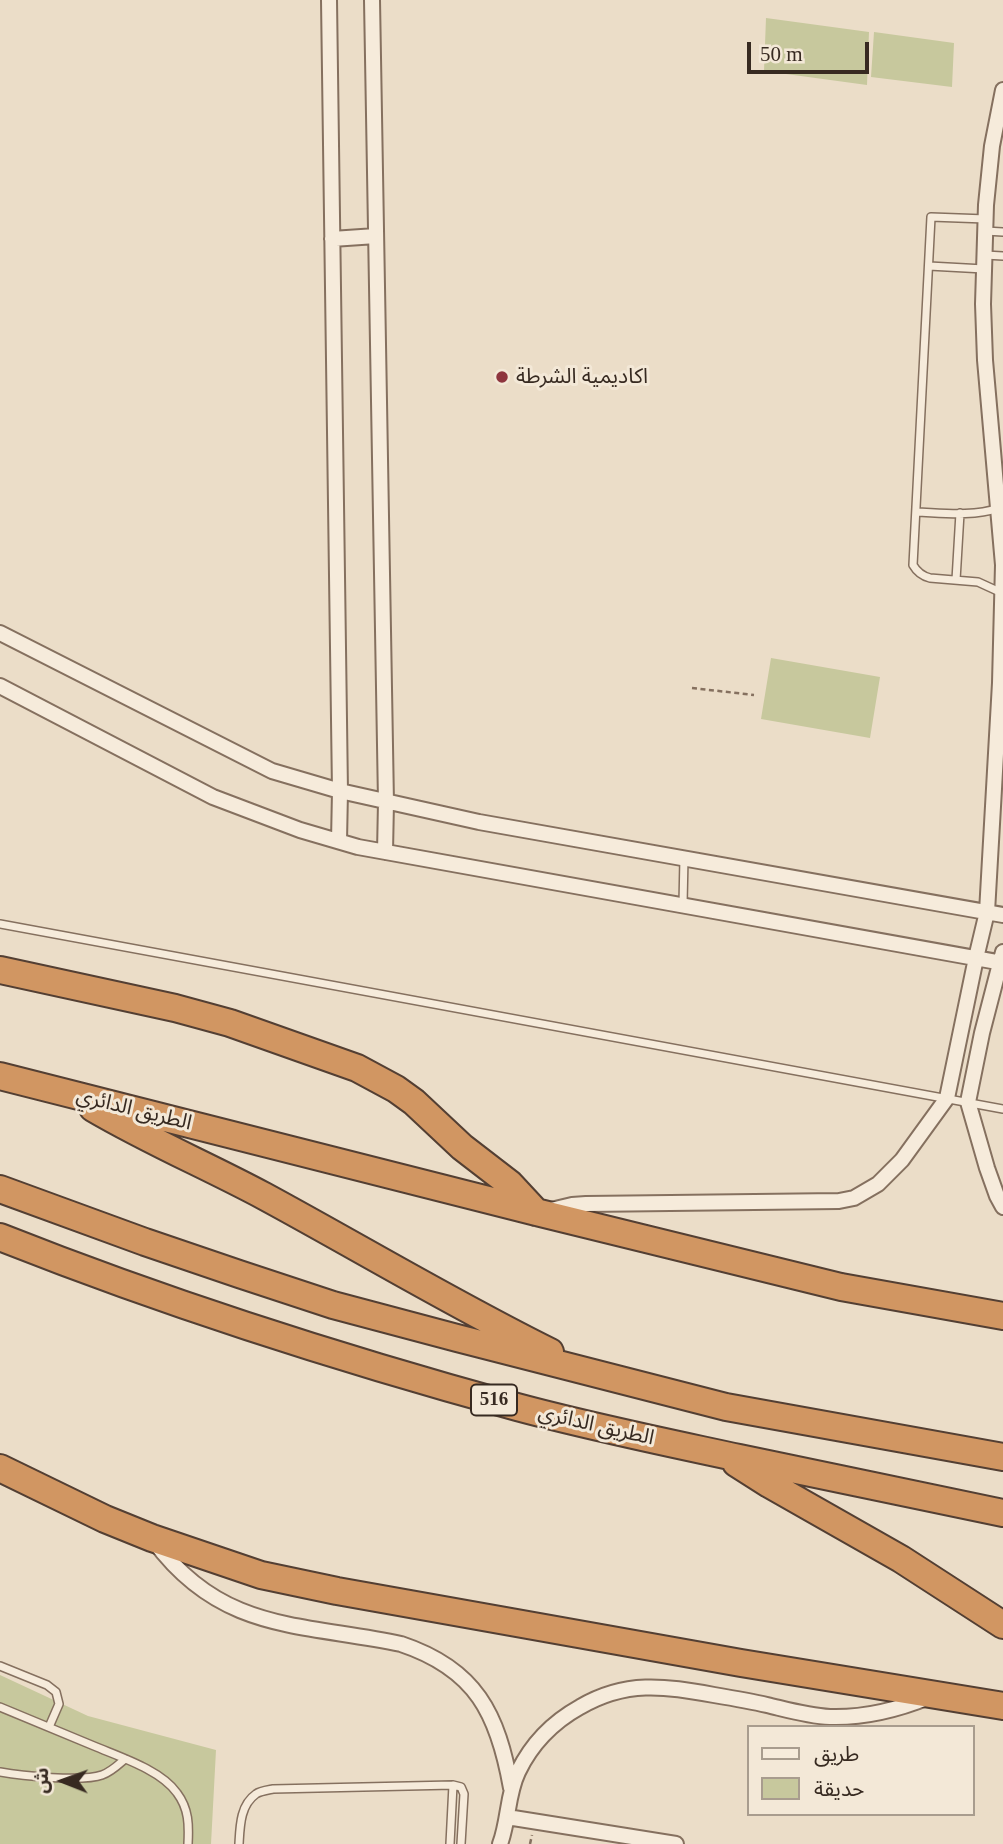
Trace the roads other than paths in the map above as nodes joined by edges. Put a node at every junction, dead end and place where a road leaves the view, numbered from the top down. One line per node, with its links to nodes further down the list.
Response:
1 (329, 0): 7 (street)
2 (372, 0): 6 (street)
3 (1003, 89): 4 (street)
4 (986, 225): 5 (lane); 9 (street); 10 (lane)
5 (1003, 232)
6 (376, 236): 7 (street); 19 (street)
7 (332, 239): 18 (street)
8 (1003, 257): 9 (lane)
9 (984, 262): 10 (lane); 11 (street)
10 (929, 266): 12 (lane)
11 (1001, 508): 13 (lane); 15 (street)
12 (916, 512): 13 (lane); 14 (lane)
13 (960, 513): 14 (lane)
14 (956, 580): 15 (lane)
15 (1003, 594): 24 (street)
16 (0, 633): 18 (street)
17 (0, 686): 20 (street)
18 (340, 791): 19 (street); 20 (street)
19 (386, 802): 21 (street); 22 (street)
20 (339, 841): 21 (street)
21 (385, 852): 23 (street)
22 (684, 858): 23 (lane); 24 (street)
23 (682, 904): 27 (street)
24 (987, 912): 25 (street); 27 (street)
25 (1003, 915)
26 (0, 925): 32 (lane)
27 (976, 958): 28 (street); 32 (street)
28 (1002, 959): 33 (street)
29 (0, 970): 37 (highway)
30 (0, 1076): 31 (highway, الطريق الدائري / 516)
31 (67, 1093): 37 (highway, الطريق الدائري / 516); 40 (highway, 516)
32 (947, 1098): 33 (lane); 37 (street)
33 (968, 1102): 34 (lane); 36 (street)
34 (1003, 1109)
35 (0, 1189): 40 (highway, 516)
36 (1003, 1207)
37 (538, 1213): 39 (highway, الطريق الدائري / 516)
38 (0, 1237): 41 (highway, الطريق الدائري / 516)
39 (1003, 1316)
40 (602, 1377): 42 (highway, 516)
41 (722, 1454): 44 (highway, الطريق الدائري / 516); 46 (highway)
42 (1003, 1457)
43 (0, 1468): 45 (highway)
44 (1003, 1513)
45 (152, 1538): 48 (highway); 55 (street)
46 (1003, 1625)
47 (0, 1666): 51 (lane)
48 (933, 1695): 49 (highway); 55 (street)
49 (1003, 1706)
50 (0, 1707): 51 (lane)
51 (49, 1727): 52 (lane)
52 (125, 1759): 53 (lane); 57 (lane)
53 (0, 1772)
54 (453, 1785): 58 (lane); 59 (lane); 60 (lane)
55 (511, 1789): 56 (street)
56 (507, 1817): 61 (street); 62 (street)
57 (188, 1844)
58 (239, 1844)
59 (450, 1844)
60 (461, 1844)
61 (500, 1844)
62 (676, 1844)

